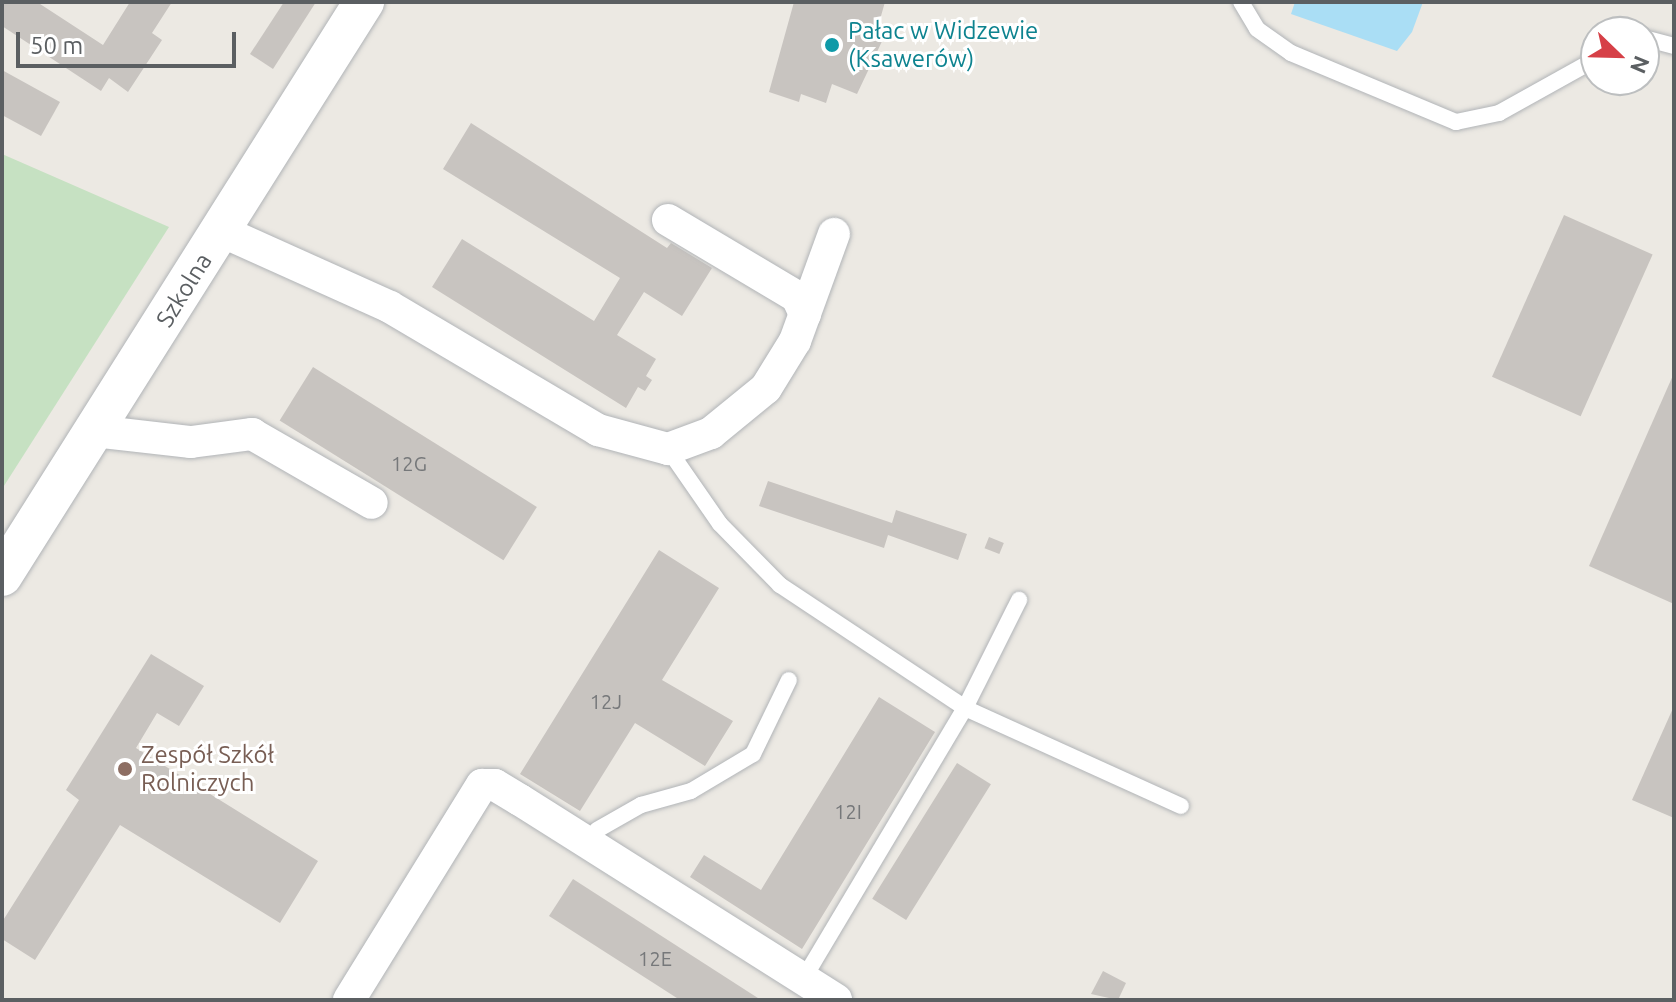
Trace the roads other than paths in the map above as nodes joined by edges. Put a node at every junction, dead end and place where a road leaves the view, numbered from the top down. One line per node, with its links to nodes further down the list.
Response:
1 (364, 2): 5 (street, Szkolna)
2 (1241, 2): 3 (lane)
3 (1580, 68)
4 (668, 220): 7 (street)
5 (221, 231): 8 (street, Szkolna); 9 (street)
6 (834, 234): 7 (street)
7 (805, 314): 9 (street)
8 (94, 431): 10 (street); 11 (street, Szkolna)
9 (668, 449): 14 (lane)
10 (372, 503)
11 (2, 576)
12 (1019, 600): 14 (lane)
13 (789, 680): 16 (lane)
14 (965, 708): 15 (lane); 17 (lane)
15 (1181, 806)
16 (597, 830)
17 (796, 989): 18 (street); 19 (street)
18 (349, 1000)
19 (836, 1000)

